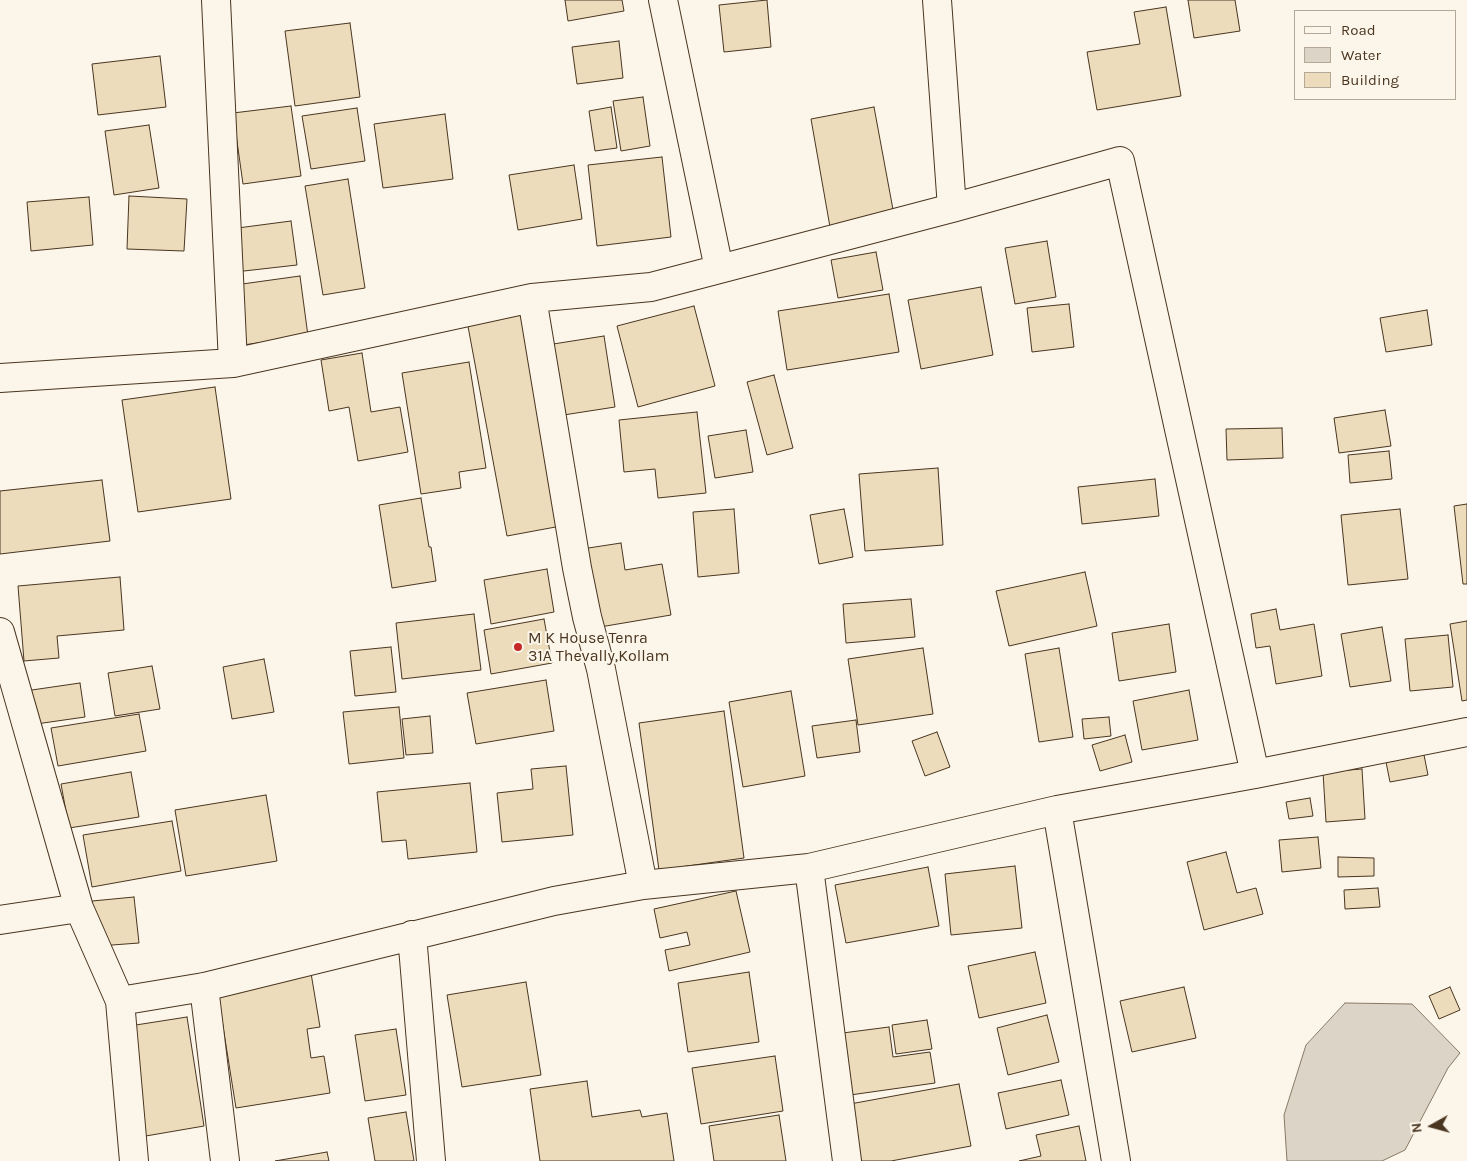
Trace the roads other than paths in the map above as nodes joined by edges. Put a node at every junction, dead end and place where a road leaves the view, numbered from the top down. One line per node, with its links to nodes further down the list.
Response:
1 (216, 0): 7 (street)
2 (662, 0): 5 (street)
3 (937, 0): 4 (street)
4 (952, 208): 5 (street); 11 (street)
5 (719, 269): 6 (street)
6 (532, 298): 7 (street); 14 (street)
7 (233, 362): 8 (street)
8 (0, 378)
9 (0, 632): 15 (street)
10 (1467, 732): 11 (street)
11 (1255, 774): 12 (street)
12 (1057, 810): 13 (street); 24 (street)
13 (809, 868): 14 (street); 23 (street)
14 (642, 885): 17 (street)
15 (79, 908): 16 (street); 19 (street)
16 (0, 920)
17 (412, 935): 18 (street); 22 (street)
18 (204, 986): 19 (street); 21 (street)
19 (120, 1001): 20 (street)
20 (134, 1161)
21 (225, 1161)
22 (431, 1161)
23 (847, 1161)
24 (1116, 1161)

